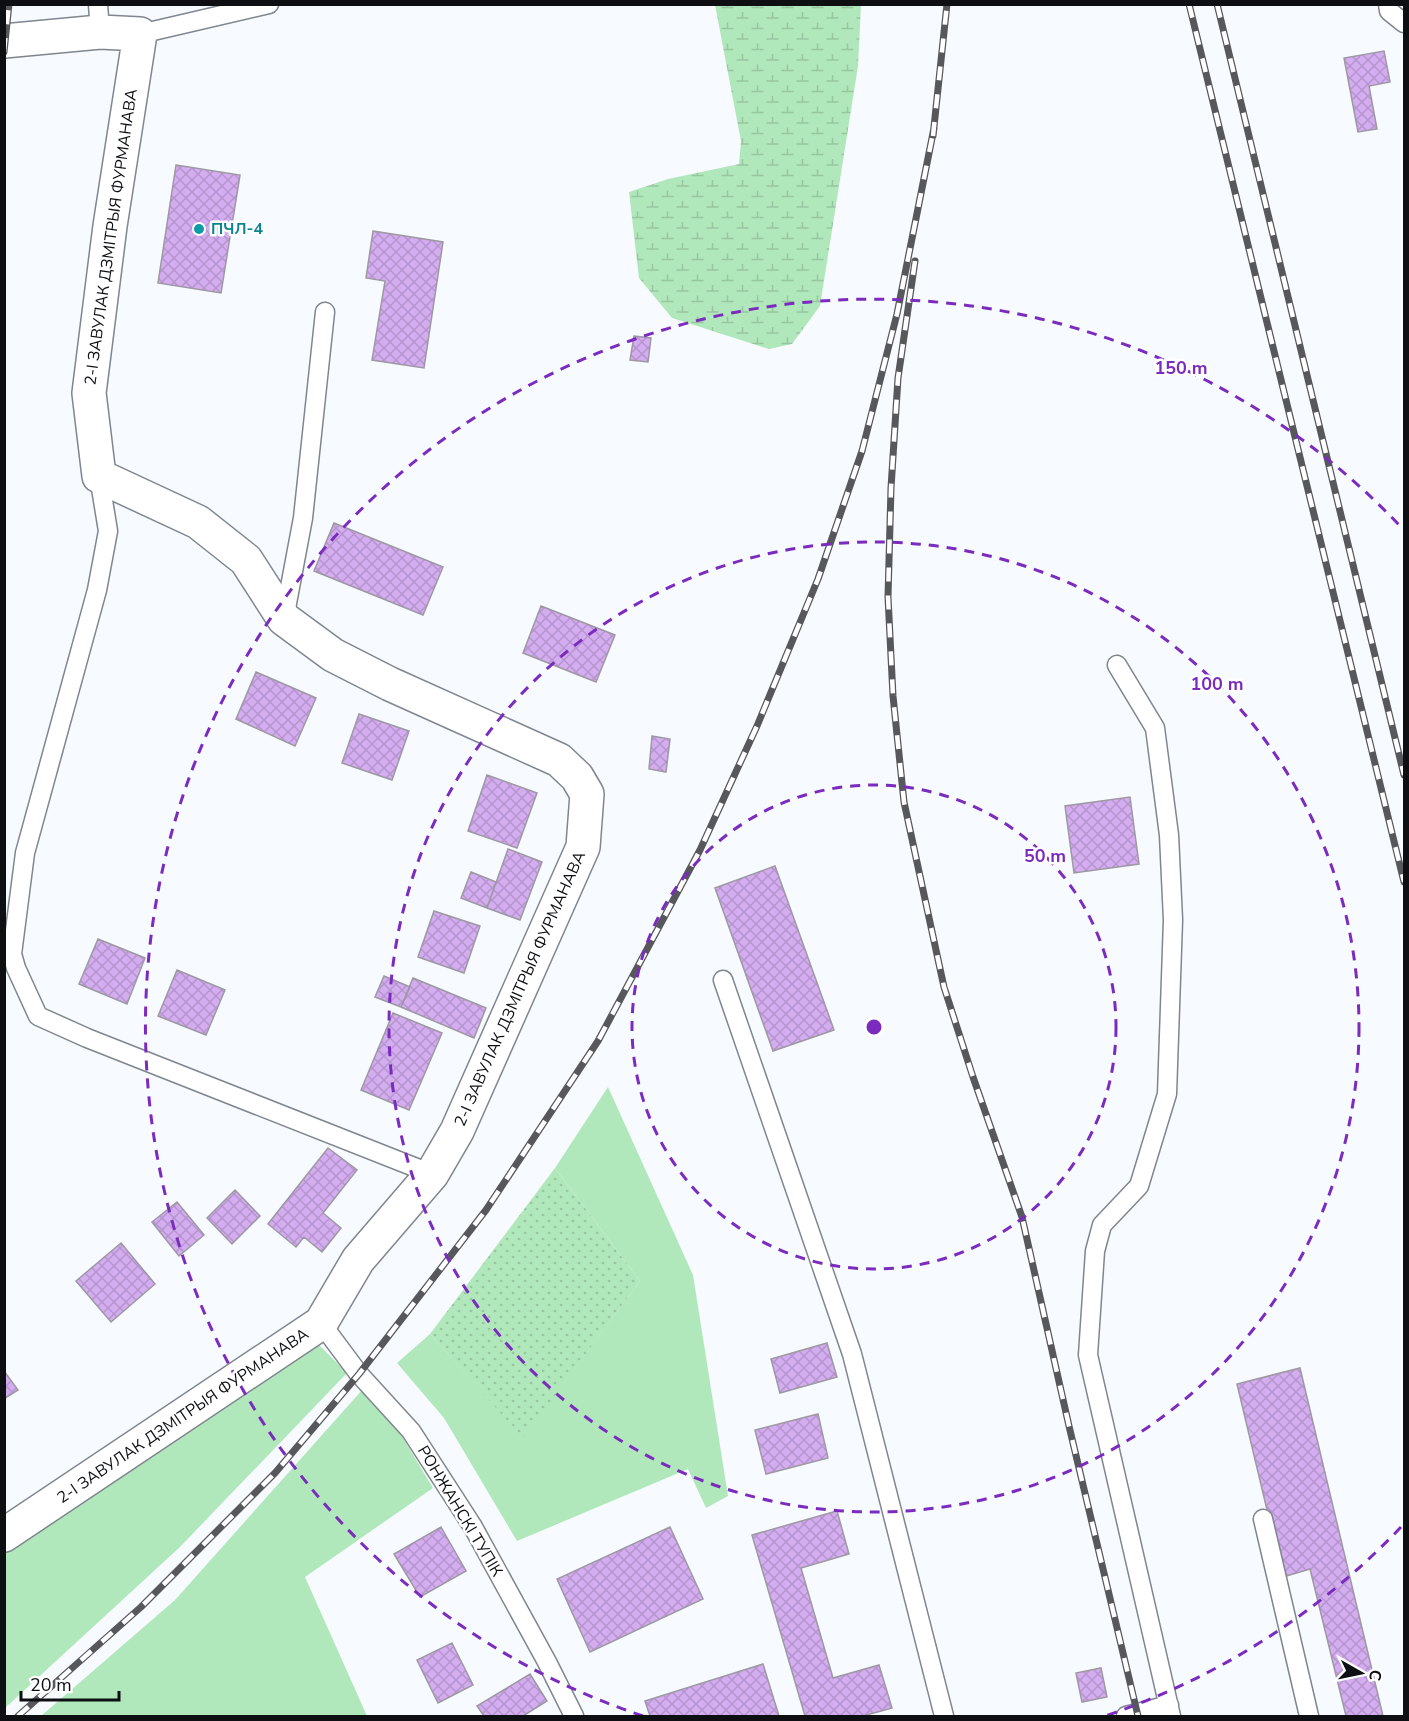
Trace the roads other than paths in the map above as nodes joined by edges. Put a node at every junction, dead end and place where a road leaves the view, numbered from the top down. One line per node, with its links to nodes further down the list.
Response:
1 (269, 4): 5 (lane)
2 (1388, 4): 4 (lane)
3 (99, 18): 5 (street); 6 (street)
4 (1404, 23)
5 (140, 34): 8 (street, 2-І ЗАВУЛАК ДЗМІТРЫЯ ФУРМАНАВА)
6 (4, 41)
7 (325, 312): 9 (lane)
8 (99, 476): 9 (street, 2-І ЗАВУЛАК ДЗМІТРЫЯ ФУРМАНАВА); 12 (lane)
9 (284, 619): 12 (street, 2-І ЗАВУЛАК ДЗМІТРЫЯ ФУРМАНАВА)
10 (1117, 665): 16 (lane)
11 (723, 980): 18 (lane)
12 (432, 1174): 13 (street, 2-І ЗАВУЛАК ДЗМІТРЫЯ ФУРМАНАВА)
13 (321, 1323): 15 (street, 2-І ЗАВУЛАК ДЗМІТРЫЯ ФУРМАНАВА); 17 (lane, РОНЖАНСКІ ТУПІК)
14 (1263, 1519): 20 (lane)
15 (4, 1535)
16 (1170, 1711): 19 (lane)
17 (573, 1716)
18 (944, 1716)
19 (1126, 1716)
20 (1309, 1716)

